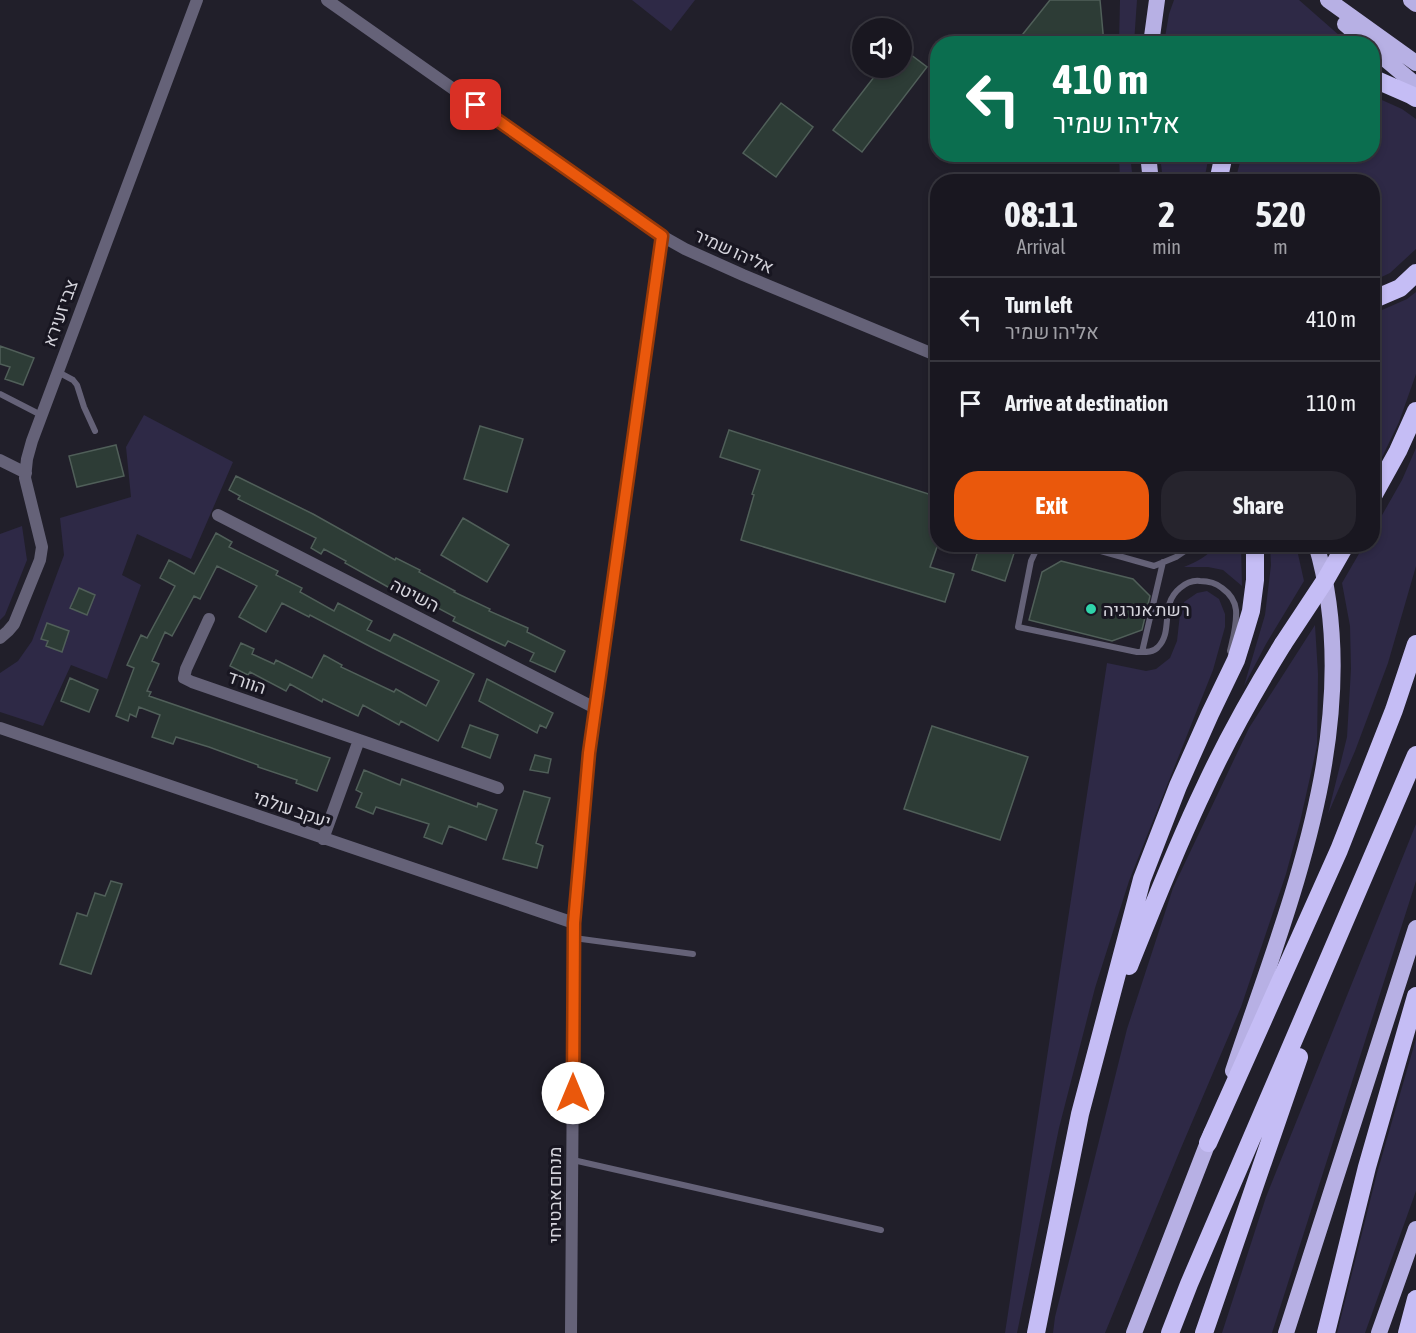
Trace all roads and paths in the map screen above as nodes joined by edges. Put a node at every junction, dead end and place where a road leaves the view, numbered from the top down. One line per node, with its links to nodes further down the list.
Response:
1 (197, 0): 21 (street, צבי זעירא)
2 (327, 0): 17 (street, אליהו שמיר)
3 (1157, 0): 8 (highway)
4 (1317, 0): 9 (highway)
5 (1329, 0): 10 (highway)
6 (1412, 0): 7 (highway)
7 (1416, 4)
8 (1152, 36)
9 (1359, 36)
10 (1379, 36)
11 (1380, 37): 13 (highway)
12 (1380, 55): 15 (highway)
13 (1416, 63)
14 (1380, 81): 16 (highway)
15 (1416, 85)
16 (1416, 98)
17 (662, 236): 20 (street, אליהו שמיר); 41 (street, מנחם אבטיחי)
18 (1416, 273): 19 (highway)
19 (1380, 297)
20 (930, 354)
21 (58, 372): 24 (street, צבי זעירא); 25 (lane)
22 (0, 394): 24 (lane)
23 (1416, 411): 28 (highway)
24 (41, 416): 27 (street, צבי זעירא)
25 (95, 431)
26 (0, 460): 27 (street)
27 (26, 473): 38 (street, צבי זעירא)
28 (1380, 484)
29 (218, 515): 41 (street, השיטה)
30 (1035, 552): 40 (lane)
31 (1104, 552): 36 (lane)
32 (1183, 552): 36 (lane)
33 (1255, 552): 42 (highway)
34 (1318, 552): 55 (highway)
35 (1341, 552): 54 (highway, bridge)
36 (1164, 562): 40 (lane)
37 (209, 619): 44 (street, הוורד)
38 (0, 638)
39 (1416, 644): 55 (highway)
40 (1142, 652): 42 (lane)
41 (595, 708): 48 (street, מנחם אבטיחי)
42 (1210, 714): 54 (highway)
43 (0, 728): 47 (street, יעקב עולמי)
44 (359, 740): 46 (street, הוורד); 47 (street)
45 (1416, 755): 49 (highway)
46 (498, 789)
47 (323, 838): 48 (street, יעקב עולמי)
48 (574, 923): 51 (street, מנחם אבטיחי)
49 (1344, 924): 63 (highway); 64 (highway)
50 (1416, 928): 65 (highway)
51 (574, 938): 52 (lane); 56 (street, מנחם אבטיחי)
52 (693, 954)
53 (1416, 996): 66 (highway)
54 (1094, 1061): 61 (highway)
55 (1208, 1143): 62 (highway)
56 (572, 1160): 58 (lane); 60 (street, מנחם אבטיחי)
57 (1416, 1229): 67 (highway)
58 (881, 1230)
59 (1416, 1299): 68 (highway)
60 (571, 1333)
61 (1037, 1333)
62 (1134, 1333)
63 (1170, 1333)
64 (1204, 1333)
65 (1286, 1333)
66 (1326, 1333)
67 (1379, 1333)
68 (1407, 1333)

